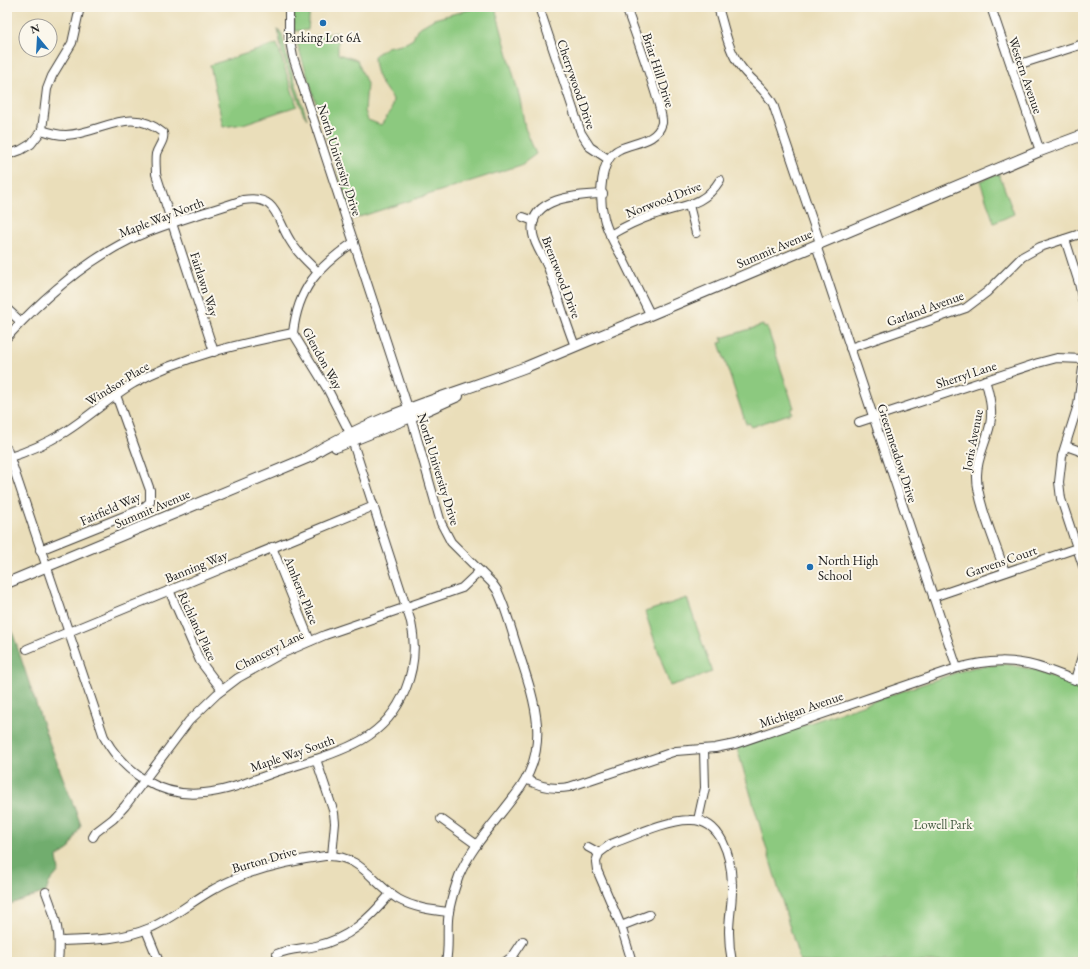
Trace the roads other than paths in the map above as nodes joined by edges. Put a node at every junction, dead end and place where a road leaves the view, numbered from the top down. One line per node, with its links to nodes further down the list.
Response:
1 (80, 7): 9 (street)
2 (289, 7): 24 (street, North University Drive)
3 (626, 7): 13 (street, Briar Hill Drive)
4 (718, 7): 25 (street, Greenmeadow Drive)
5 (991, 7): 8 (street, Western Avenue)
6 (542, 8): 13 (street, Cherrywood Drive)
7 (1083, 44): 8 (street)
8 (1011, 67): 11 (street, Western Avenue)
9 (42, 130): 12 (street); 19 (street, Fairlawn Way)
10 (1083, 135): 11 (main road, Summit Avenue)
11 (1040, 151): 25 (main road, Summit Avenue)
12 (7, 155)
13 (608, 160): 15 (street)
14 (720, 180): 16 (street, Norwood Drive)
15 (603, 194): 18 (street, Brentwood Drive); 22 (street)
16 (689, 205): 20 (street); 22 (street, Norwood Drive)
17 (523, 217): 18 (street)
18 (534, 222): 33 (street, Brentwood Drive)
19 (172, 223): 26 (street, Maple Way North); 30 (street, Maple Way North); 35 (street, Fairlawn Way)
20 (696, 233)
21 (1083, 233): 23 (street, Garland Avenue)
22 (610, 235): 29 (street)
23 (1065, 239): 27 (street); 34 (street, Garland Avenue)
24 (354, 242): 26 (street, Glendon Way); 40 (street, North University Drive)
25 (818, 244): 29 (main road, Summit Avenue); 34 (street, Greenmeadow Drive)
26 (318, 272): 31 (street, Glendon Way)
27 (1083, 302)
28 (7, 309): 30 (street)
29 (650, 314): 33 (main road, Summit Avenue)
30 (21, 322): 32 (street, Maple Way North)
31 (293, 332): 35 (street, Windsor Place); 43 (street, Glendon Way)
32 (7, 338)
33 (575, 346): 40 (main road, Summit Avenue)
34 (850, 348): 41 (street, Greenmeadow Drive)
35 (214, 352): 39 (street, Windsor Place)
36 (1083, 359): 38 (street, Sherryl Lane)
37 (1083, 368): 44 (street)
38 (985, 380): 41 (street, Sherryl Lane); 55 (street, Joris Avenue)
39 (116, 395): 47 (street, Windsor Place); 51 (street, Fairfield Way)
40 (410, 413): 43 (main road, Summit Avenue); 54 (street, North University Drive)
41 (873, 417): 42 (street, Sherryl Lane); 58 (street, Greenmeadow Drive)
42 (859, 422)
43 (351, 437): 48 (street, Maple Way South); 53 (main road, Summit Avenue)
44 (1066, 446): 46 (street); 50 (street)
45 (7, 449): 47 (street)
46 (1083, 452)
47 (8, 458): 51 (street)
48 (374, 506): 49 (street, Banning Way); 59 (street, Maple Way South)
49 (272, 547): 57 (street, Banning Way); 61 (street, Amherst Place)
50 (1077, 548): 52 (street); 55 (street, Garvens Court)
51 (40, 550): 53 (street)
52 (1083, 566)
53 (46, 567): 56 (main road, Summit Avenue); 60 (street, Maple Way South)
54 (480, 571): 59 (street, Chancery Lane); 69 (street, North University Drive)
55 (1005, 572): 58 (street, Garvens Court)
56 (7, 582)
57 (169, 590): 60 (street, Banning Way); 66 (street, Richland Place)
58 (933, 597): 64 (street, Greenmeadow Drive)
59 (407, 607): 61 (street, Chancery Lane); 68 (street, Maple Way South)
60 (68, 632): 62 (street, Banning Way); 70 (street, Maple Way South)
61 (310, 641): 66 (street, Chancery Lane)
62 (27, 649)
63 (1083, 653): 65 (street)
64 (957, 668): 65 (street, Michigan Avenue); 67 (street, Michigan Avenue)
65 (1079, 681)
66 (222, 690): 70 (street, Chancery Lane)
67 (704, 749): 69 (street, Michigan Avenue); 72 (street)
68 (316, 759): 70 (street, Maple Way South); 77 (street)
69 (526, 779): 74 (street, North University Drive)
70 (144, 780): 73 (street, Chancery Lane)
71 (441, 819): 74 (street)
72 (698, 820): 76 (street); 93 (street)
73 (95, 834)
74 (477, 845): 80 (street, North University Drive)
75 (588, 847): 76 (street)
76 (600, 853): 82 (street)
77 (332, 856): 79 (street, Burton Drive); 83 (street, Burton Drive)
78 (46, 892): 84 (street)
79 (390, 893): 80 (street, Burton Drive); 86 (street)
80 (449, 912): 87 (street, North University Drive)
81 (650, 915): 82 (street)
82 (621, 926): 92 (street)
83 (146, 930): 84 (street, Burton Drive); 89 (street)
84 (60, 941): 88 (street)
85 (523, 941): 91 (street)
86 (277, 954)
87 (448, 958): 90 (street, North University Drive)
88 (58, 962)
89 (159, 962)
90 (453, 962)
91 (505, 962)
92 (632, 962)
93 (732, 962)

